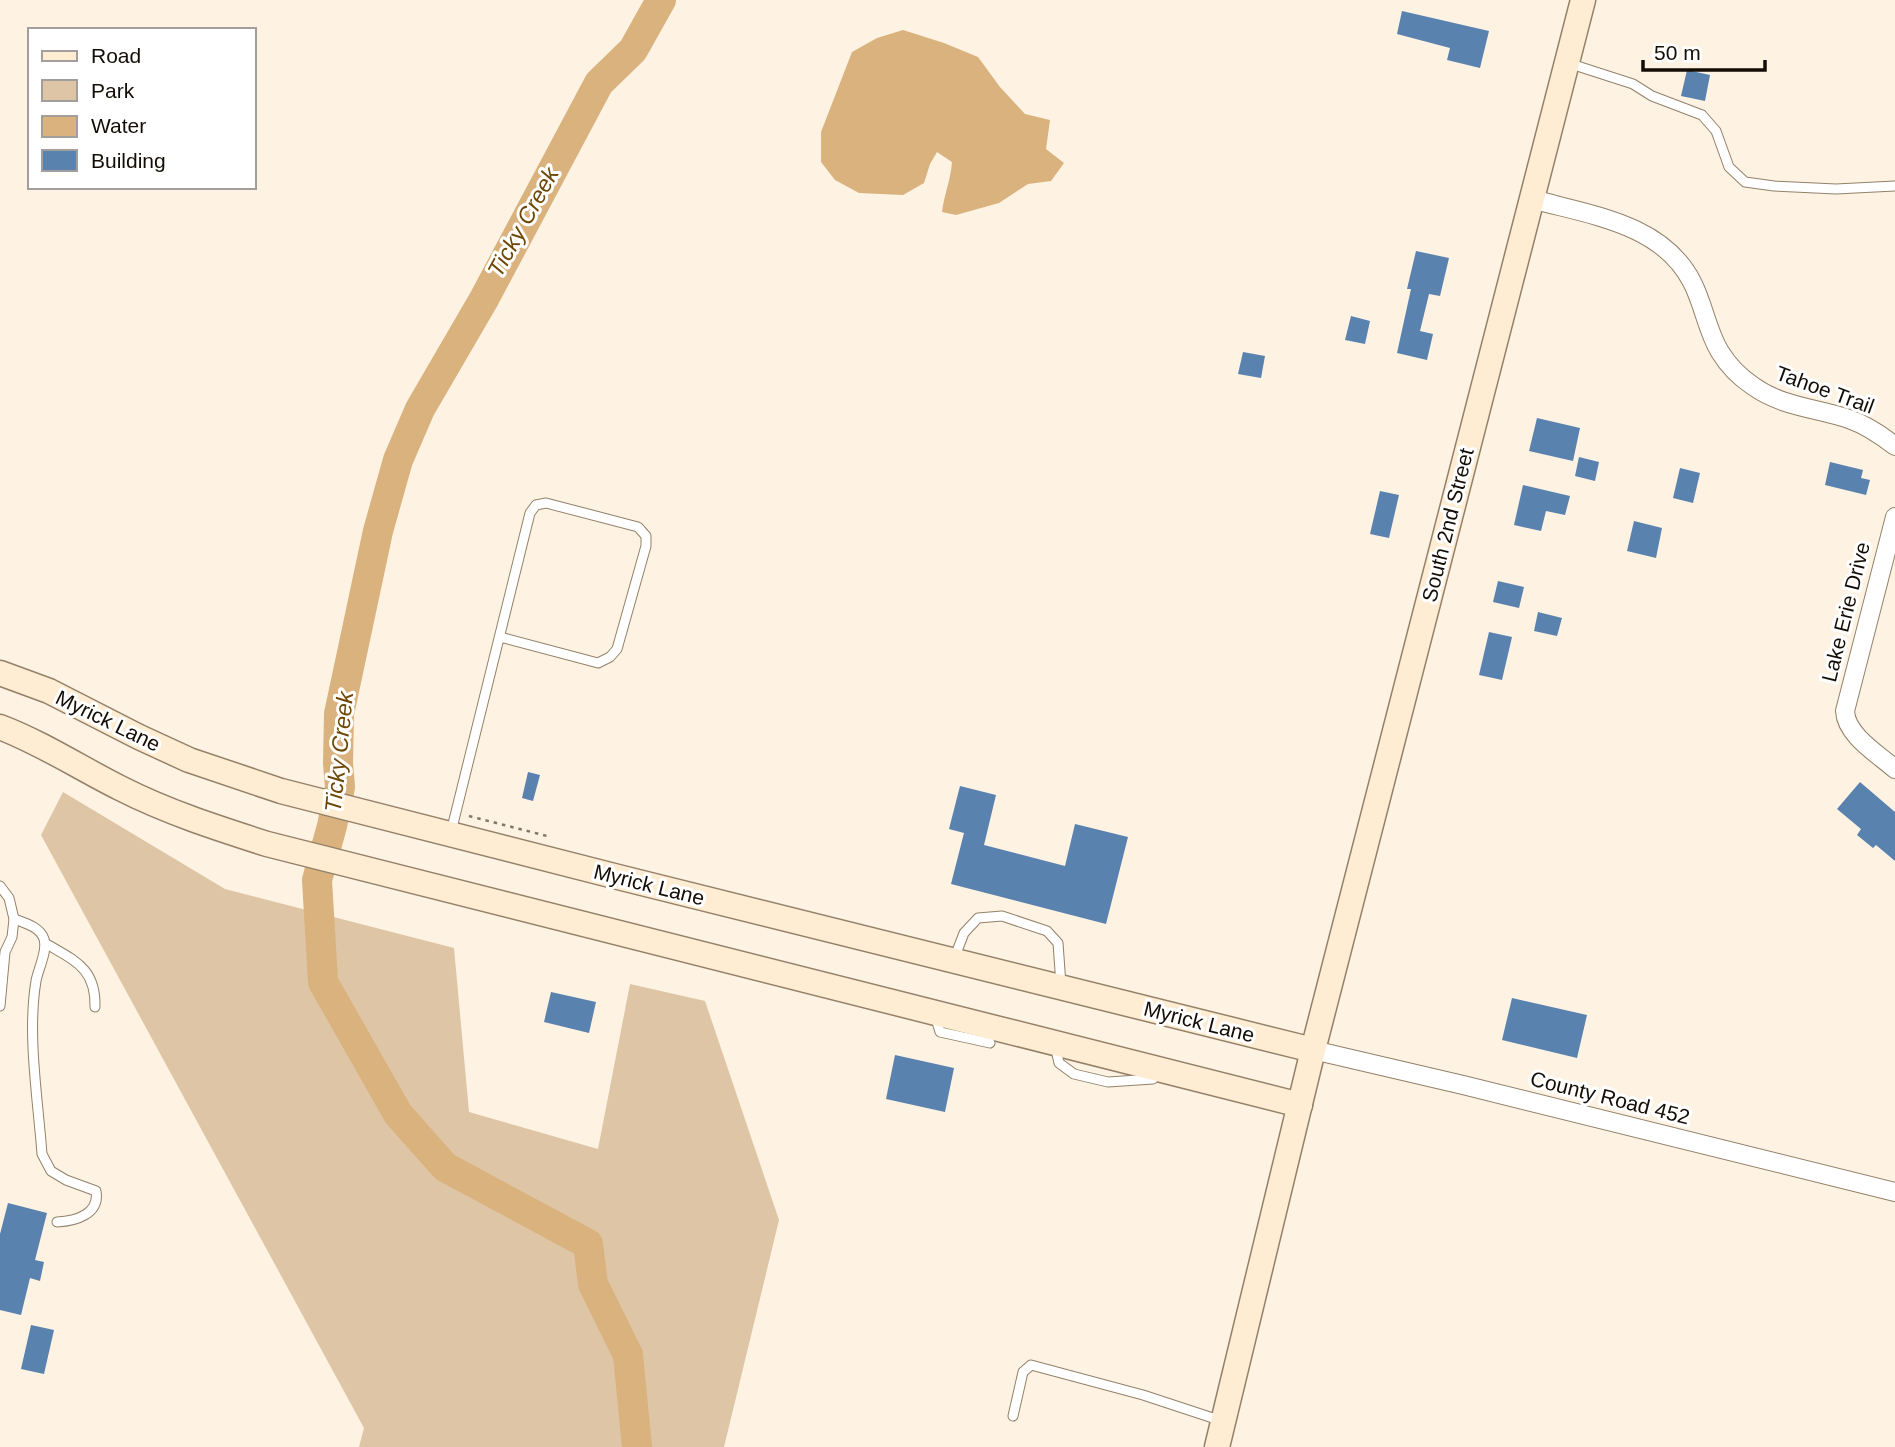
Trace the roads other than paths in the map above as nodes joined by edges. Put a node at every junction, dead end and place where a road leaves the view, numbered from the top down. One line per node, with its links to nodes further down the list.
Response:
1 (1583, 0): 2 (street, South 2nd Street)
2 (1567, 62): 3 (lane); 4 (street, South 2nd Street)
3 (1895, 186)
4 (1532, 199): 5 (street, Tahoe Trail); 21 (street, South 2nd Street)
5 (1895, 446)
6 (1895, 517): 10 (street, Lake Erie Drive)
7 (500, 637): 7 (lane); 11 (lane)
8 (0, 673): 11 (street, Myrick Lane)
9 (0, 727): 19 (street)
10 (1895, 769)
11 (453, 823): 15 (street, Myrick Lane)
12 (0, 886): 13 (lane)
13 (14, 919): 14 (lane); 17 (lane)
14 (45, 943): 18 (lane); 24 (lane)
15 (954, 961): 16 (street, Myrick Lane); 16 (lane)
16 (1061, 987): 21 (street, Myrick Lane)
17 (0, 1006)
18 (95, 1007)
19 (938, 1014): 20 (lane); 22 (street)
20 (990, 1043)
21 (1313, 1050): 22 (street, South 2nd Street); 23 (street, County Road 452)
22 (1300, 1105): 26 (street, South 2nd Street)
23 (1895, 1192)
24 (57, 1222)
25 (1013, 1416): 26 (lane)
26 (1224, 1421): 27 (street, South 2nd Street)
27 (1217, 1447)

